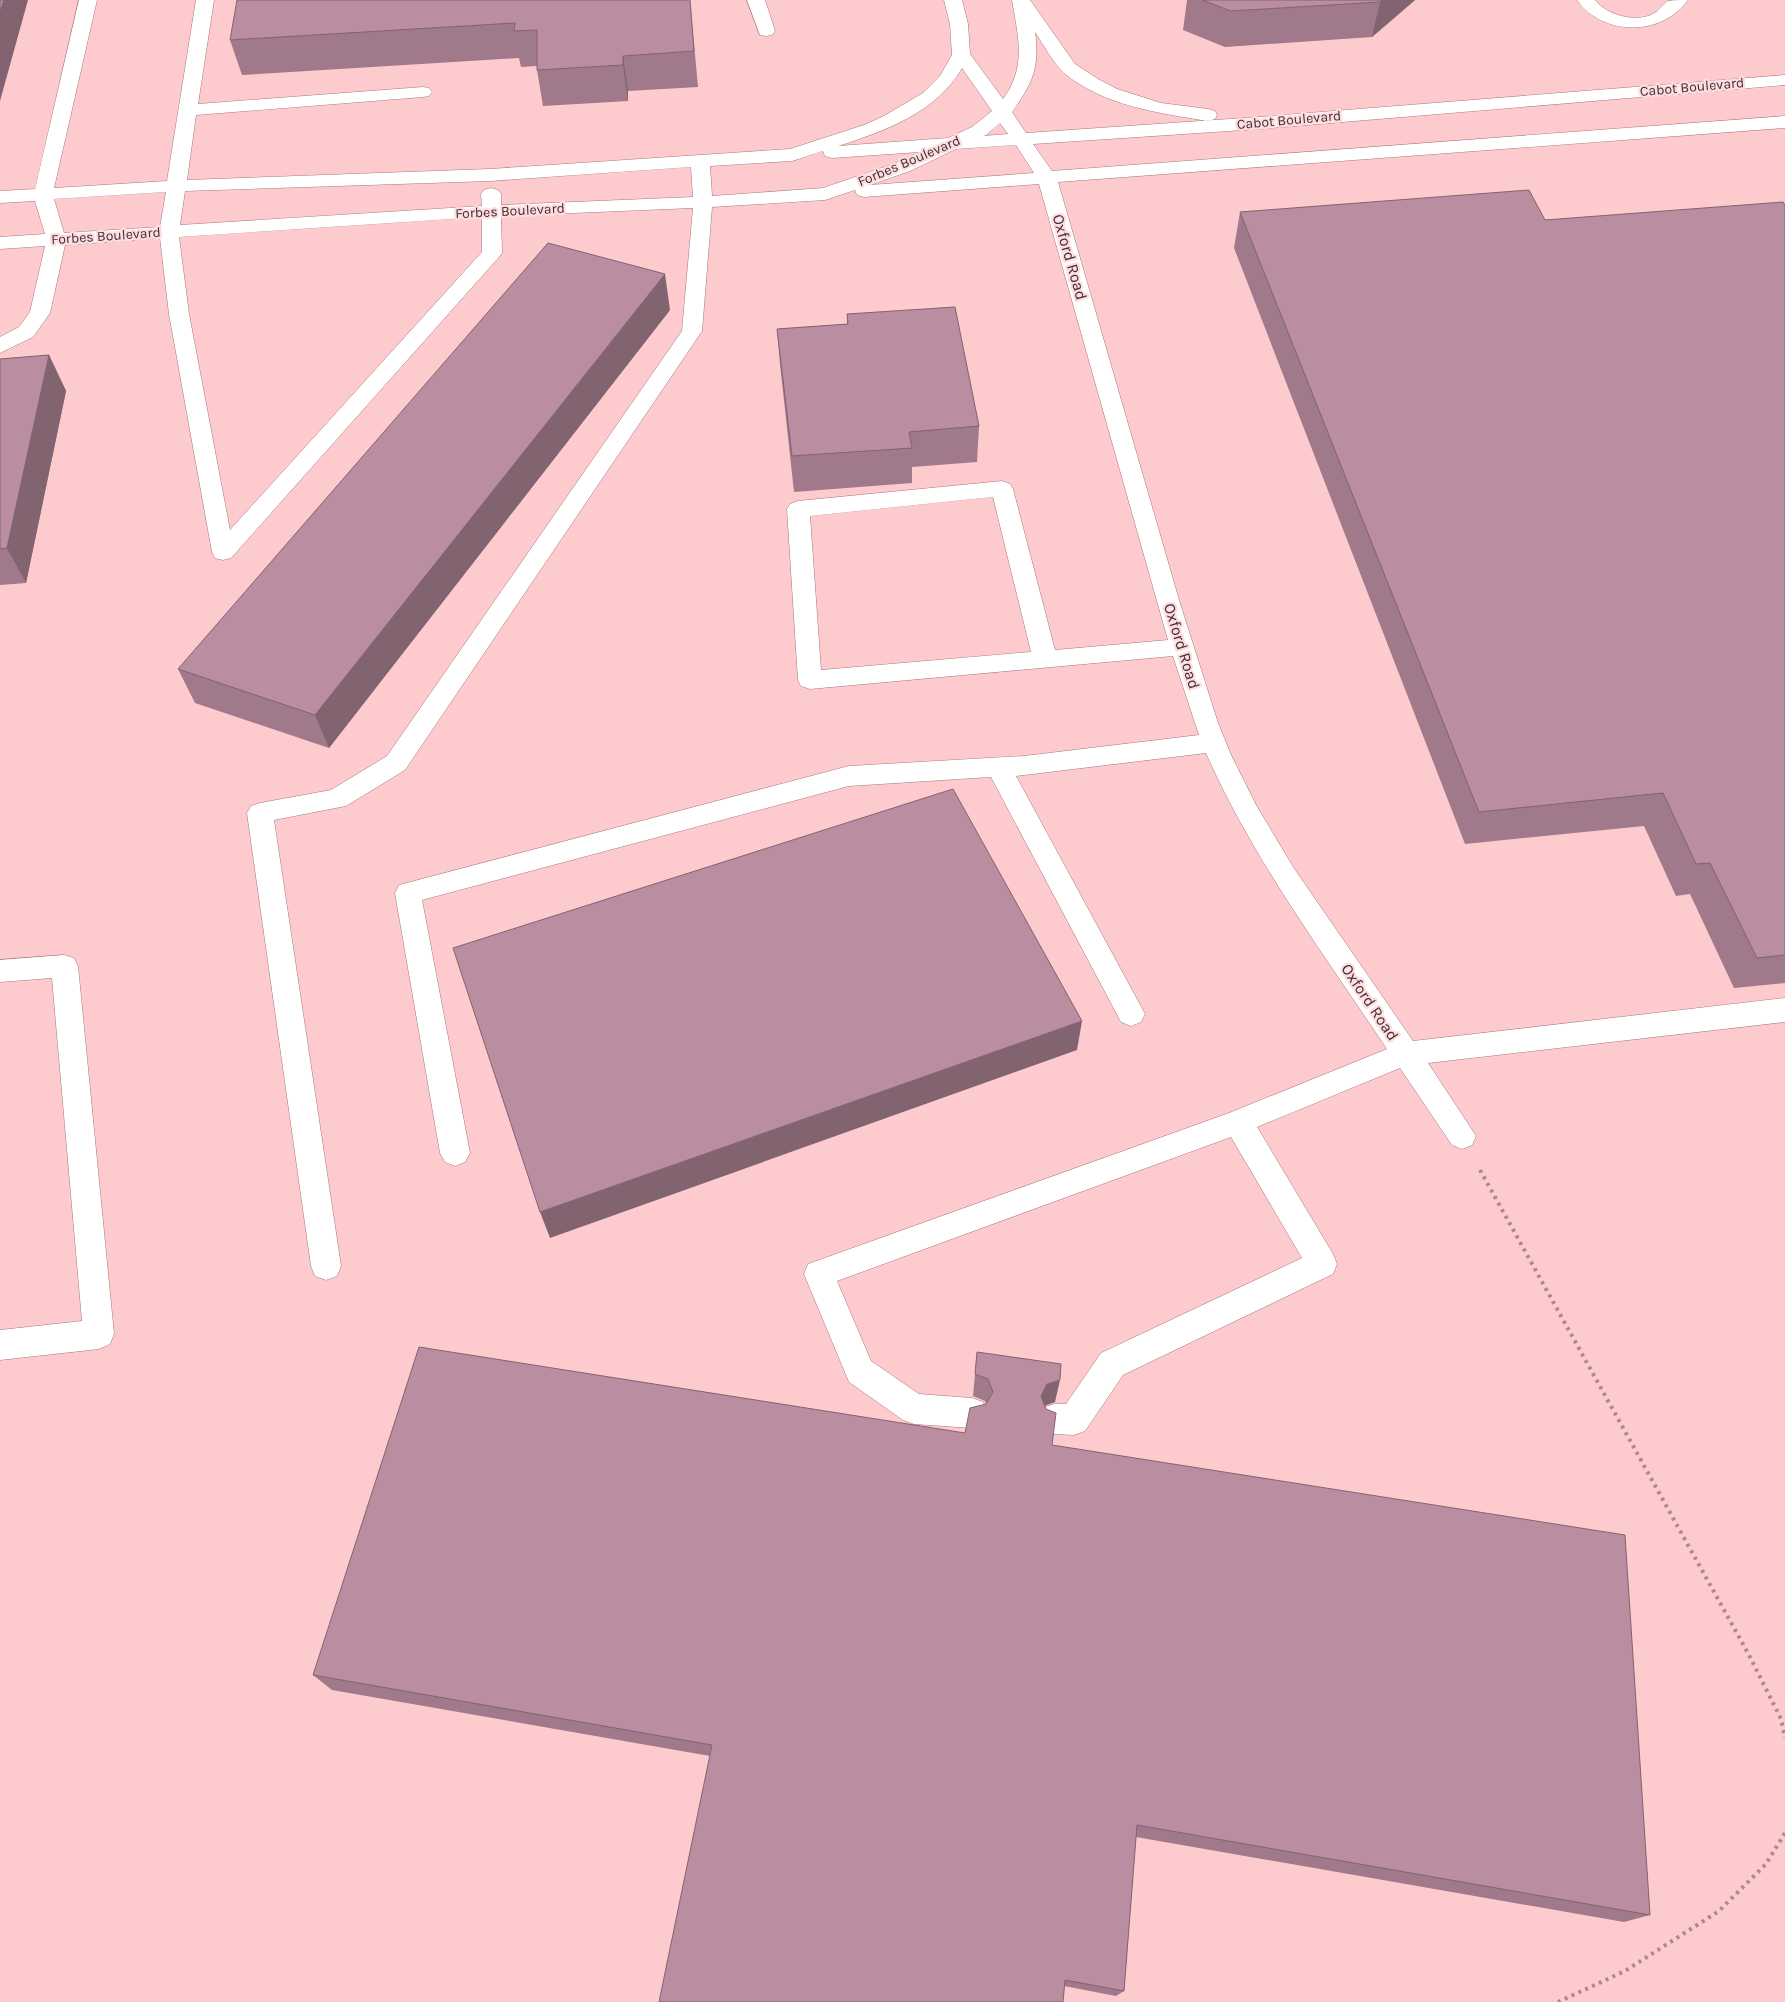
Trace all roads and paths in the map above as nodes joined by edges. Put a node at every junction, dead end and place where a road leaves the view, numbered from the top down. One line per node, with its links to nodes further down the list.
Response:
1 (88, 0): 24 (street)
2 (206, 0): 13 (street)
3 (756, 0): 8 (street)
4 (953, 0): 9 (street)
5 (1586, 0): 6 (street)
6 (1679, 0)
7 (1022, 3): 14 (street, Forbes Boulevard); 16 (street)
8 (766, 31)
9 (960, 55): 14 (street); 19 (street)
10 (1785, 80): 12 (street, Cabot Boulevard)
11 (423, 92): 13 (street)
12 (1772, 99): 16 (street, Cabot Boulevard)
13 (188, 110): 23 (street)
14 (1002, 112): 17 (street, Oxford Road); 18 (street, Forbes Boulevard)
15 (1785, 122): 22 (street)
16 (1259, 123): 17 (street, Cabot Boulevard)
17 (1021, 140): 18 (street, Cabot Boulevard); 22 (street, Oxford Road)
18 (952, 144): 19 (street, Cabot Boulevard); 25 (street, Forbes Boulevard)
19 (792, 155): 20 (street)
20 (700, 161): 21 (street); 27 (street)
21 (490, 175): 23 (street); 28 (street)
22 (1047, 178): 25 (street); 33 (street, Oxford Road)
23 (176, 186): 24 (street); 29 (street)
24 (43, 194): 26 (street); 30 (street)
25 (825, 194): 27 (street, Forbes Boulevard)
26 (0, 197)
27 (703, 202): 28 (street, Forbes Boulevard); 44 (street)
28 (492, 211): 29 (street, Forbes Boulevard); 29 (street)
29 (169, 232): 30 (street, Forbes Boulevard)
30 (56, 239): 31 (street, Forbes Boulevard); 32 (street)
31 (0, 243)
32 (0, 346)
33 (1182, 647): 34 (street); 35 (street, Oxford Road)
34 (1045, 659): 34 (street)
35 (1214, 743): 36 (street); 40 (street, Oxford Road)
36 (998, 767): 39 (street); 43 (street)
37 (0, 971): 45 (street)
38 (1785, 1010): 40 (street)
39 (1130, 1014)
40 (1405, 1054): 41 (street); 42 (street, Oxford Road)
41 (1238, 1122): 46 (street); 47 (street)
42 (1462, 1136): 48 (path)
43 (455, 1152)
44 (326, 1266)
45 (0, 1345)
46 (972, 1413)
47 (1054, 1419)
48 (1785, 1738)
49 (1785, 1833): 50 (path)
50 (1558, 2002)

